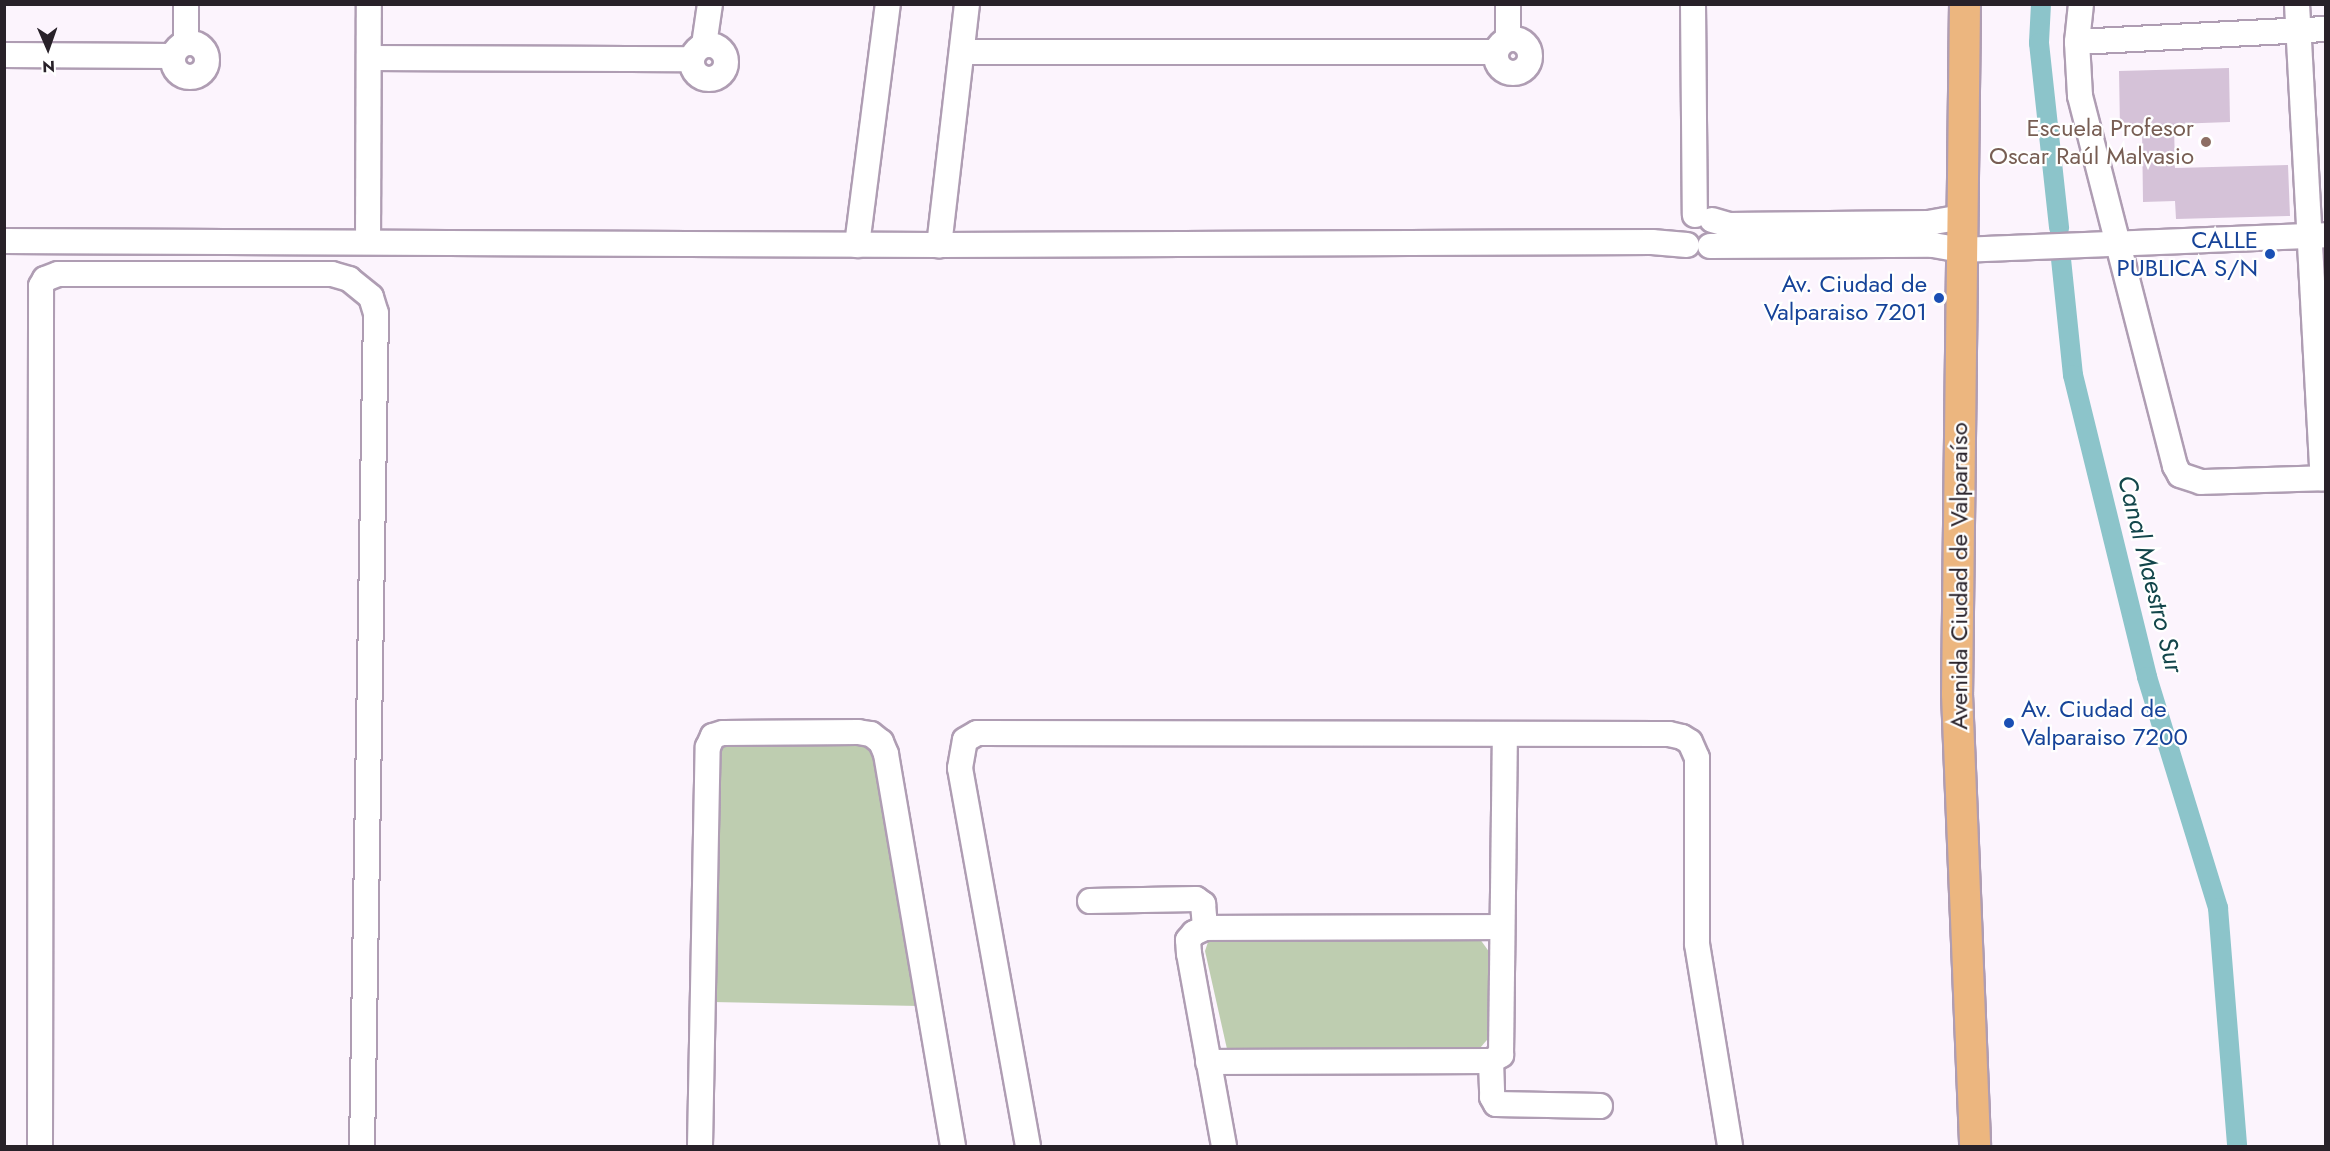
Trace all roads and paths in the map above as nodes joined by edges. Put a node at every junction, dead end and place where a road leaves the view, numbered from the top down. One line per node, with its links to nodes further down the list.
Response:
1 (186, 4): 15 (street)
2 (369, 4): 16 (street)
3 (710, 4): 16 (street)
4 (888, 4): 22 (street)
5 (967, 4): 14 (street)
6 (1508, 4): 14 (street)
7 (1693, 4): 18 (street)
8 (1965, 4): 17 (main road, Avenida Ciudad de Valparaíso)
9 (2080, 4): 13 (street)
10 (2297, 4): 12 (street)
11 (2325, 29): 12 (street)
12 (2298, 30): 13 (street); 19 (street)
13 (2077, 42): 24 (street)
14 (962, 52): 23 (street)
15 (4, 55)
16 (369, 58): 21 (street)
17 (1960, 217): 18 (street); 25 (main road, Avenida Ciudad de Valparaíso)
18 (1698, 230): 23 (street); 25 (street)
19 (2318, 235): 24 (street); 26 (street)
20 (4, 241): 21 (street)
21 (368, 241): 22 (street)
22 (857, 245): 23 (street)
23 (939, 245)
24 (2121, 245): 25 (street); 26 (street)
25 (1960, 250): 41 (main road, Avenida Ciudad de Valparaíso)
26 (2324, 478)
27 (1505, 735): 29 (street); 38 (street); 40 (street)
28 (1090, 901): 30 (street)
29 (1502, 927): 30 (street); 31 (street)
30 (1205, 928): 32 (street)
31 (1491, 1061): 32 (street); 33 (street)
32 (1208, 1062): 39 (street)
33 (1600, 1106)
34 (40, 1146): 35 (street)
35 (362, 1146)
36 (700, 1146): 37 (street)
37 (953, 1146)
38 (1028, 1146)
39 (1224, 1146)
40 (1730, 1146)
41 (1975, 1146)

